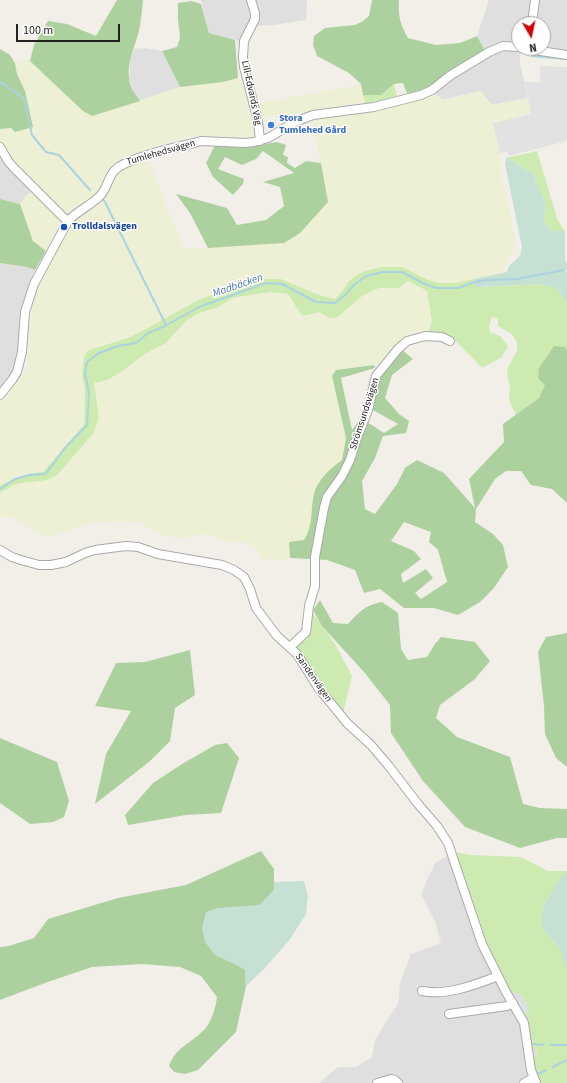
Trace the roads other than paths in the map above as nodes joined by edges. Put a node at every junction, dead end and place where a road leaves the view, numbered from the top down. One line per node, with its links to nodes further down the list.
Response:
1 (251, 0): 7 (street, Lill-Edvards Väg)
2 (535, 0): 3 (street)
3 (533, 16)
4 (511, 47): 7 (street, Tumlehedsvägen)
5 (551, 52): 6 (street, Tumlehedsvägen)
6 (567, 55)
7 (260, 141): 9 (street, Tumlehedsvägen)
8 (0, 148): 9 (street)
9 (68, 221): 11 (street, Tumlehedsvägen)
10 (450, 341): 13 (street, Strömsundsvägen)
11 (0, 395)
12 (0, 550): 13 (street, Sandenvägen)
13 (290, 647): 14 (street, Sandenvägen)
14 (498, 976): 15 (street); 16 (street, Sandenvägen)
15 (422, 991)
16 (513, 1003): 17 (street); 18 (street, Sandenvägen)
17 (449, 1014)
18 (534, 1081): 21 (street, Sandenvägen)
19 (377, 1083): 20 (street)
20 (398, 1083)
21 (524, 1083)

